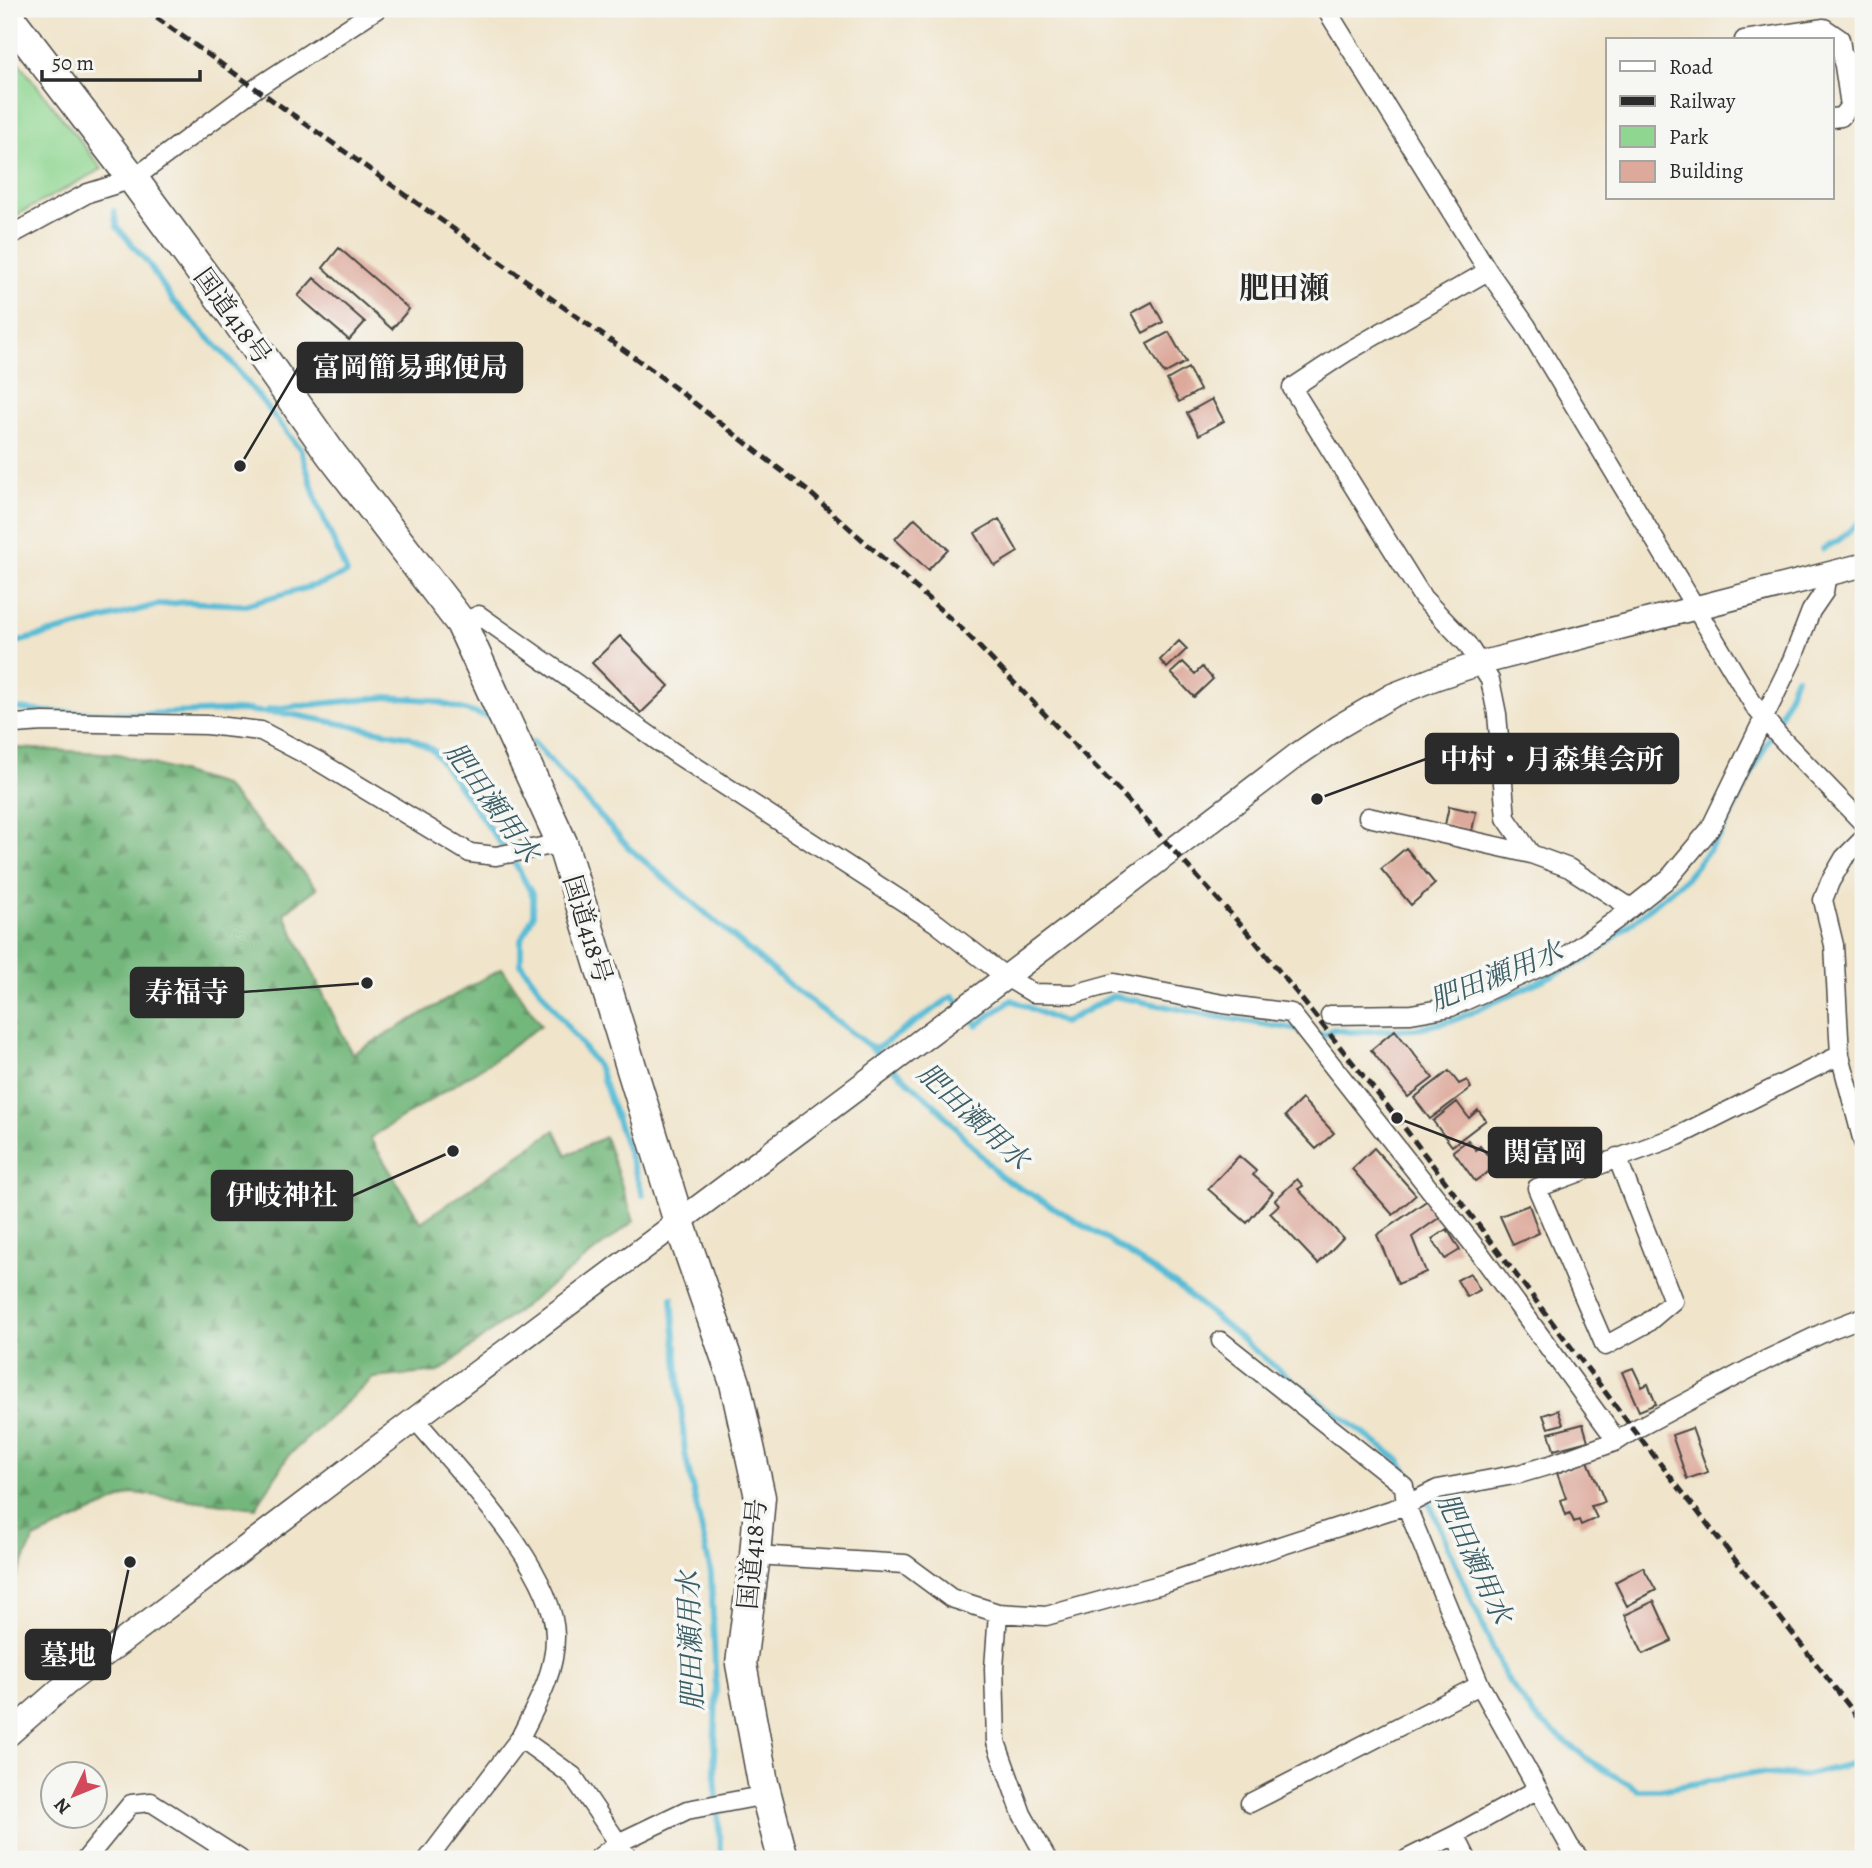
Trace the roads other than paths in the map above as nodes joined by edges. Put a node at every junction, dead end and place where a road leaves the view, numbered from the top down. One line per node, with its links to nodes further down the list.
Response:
1 (377, 9): 8 (street)
2 (1326, 9): 10 (street)
3 (9, 17): 8 (highway, 国道418号)
4 (1757, 38): 6 (street)
5 (1863, 60): 6 (street)
6 (1843, 63): 7 (street)
7 (1834, 118)
8 (133, 179): 9 (street); 14 (highway, 国道418号)
9 (9, 236)
10 (1488, 271): 13 (street); 15 (street)
11 (1863, 565): 12 (street)
12 (1827, 573): 13 (street); 16 (street)
13 (1696, 609): 15 (street); 16 (street)
14 (461, 623): 21 (highway, 国道418号); 24 (street)
15 (1481, 663): 22 (street); 24 (street)
16 (1763, 718): 19 (street); 23 (street)
17 (11, 725): 21 (street)
18 (1367, 817): 22 (street)
19 (1863, 823)
20 (1863, 839): 26 (street)
21 (562, 843): 29 (highway, 国道418号)
22 (1531, 854): 23 (street)
23 (1631, 908): 25 (street)
24 (1006, 977): 29 (street); 33 (street)
25 (1330, 1015)
26 (1840, 1055): 27 (street); 28 (street)
27 (1863, 1142)
28 (1617, 1157): 28 (street)
29 (679, 1222): 32 (street); 35 (highway, 国道418号)
30 (1861, 1322): 33 (street)
31 (1221, 1341): 34 (street)
32 (415, 1419): 38 (street); 39 (street)
33 (1618, 1441): 34 (street)
34 (1406, 1505): 36 (street); 37 (street)
35 (755, 1555): 36 (street); 41 (highway, 国道418号)
36 (998, 1613): 51 (street)
37 (1480, 1685): 40 (street); 42 (street)
38 (9, 1734)
39 (520, 1738): 44 (street); 47 (street)
40 (1538, 1789): 43 (street); 54 (street)
41 (766, 1795): 44 (street); 50 (highway, 国道418号)
42 (1250, 1803)
43 (1455, 1835): 52 (street); 53 (street)
44 (618, 1843): 48 (street); 49 (street)
45 (86, 1859): 46 (street)
46 (240, 1859)
47 (428, 1859)
48 (597, 1859)
49 (629, 1859)
50 (783, 1859)
51 (1047, 1859)
52 (1407, 1859)
53 (1467, 1859)
54 (1580, 1859)

